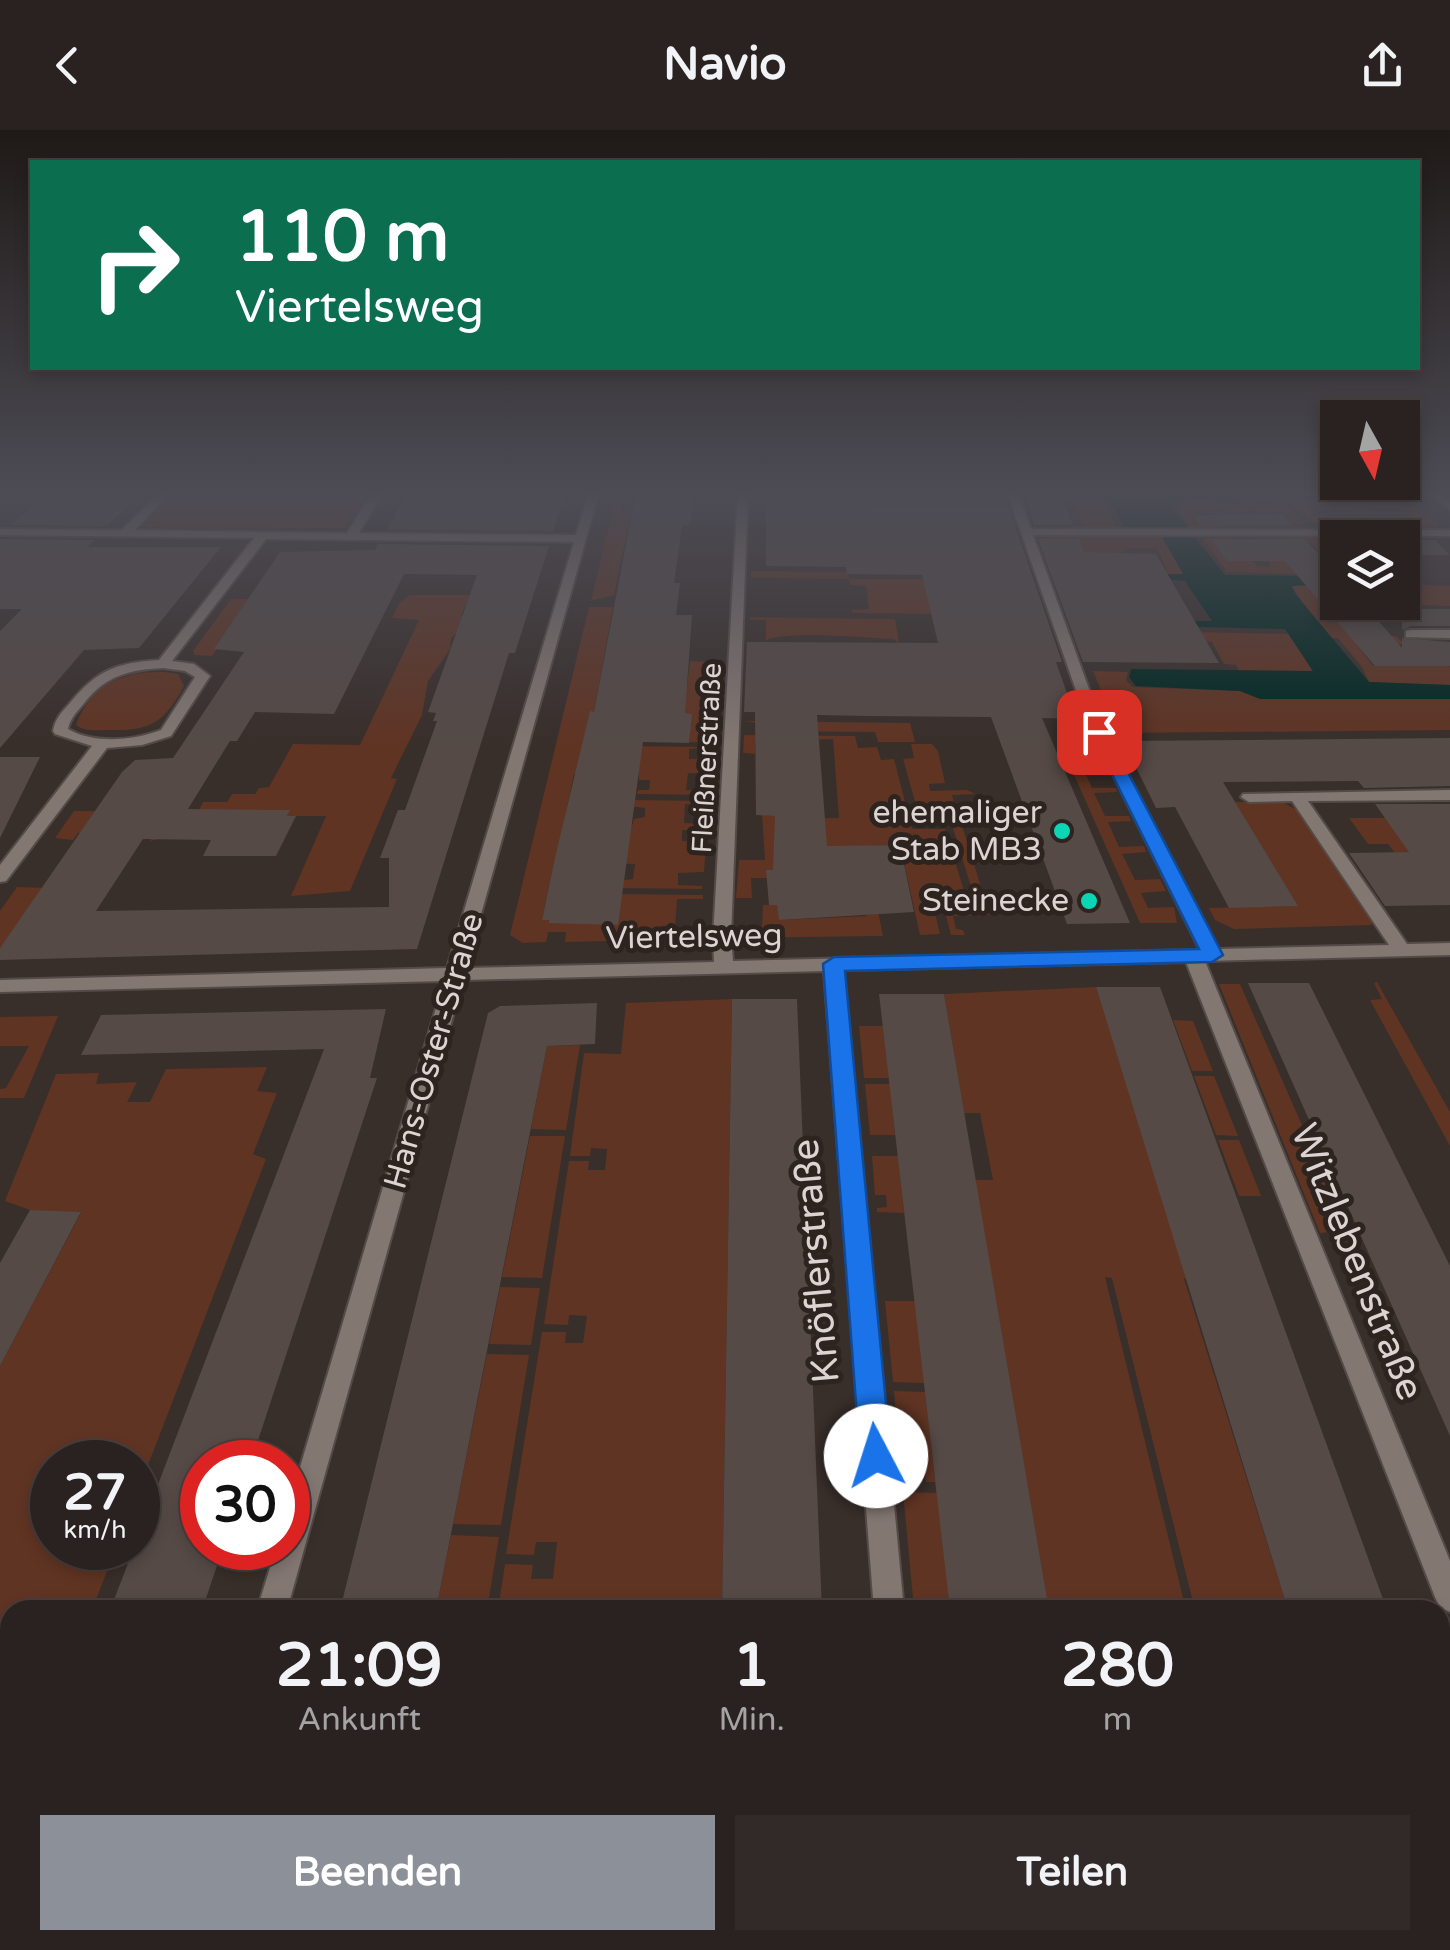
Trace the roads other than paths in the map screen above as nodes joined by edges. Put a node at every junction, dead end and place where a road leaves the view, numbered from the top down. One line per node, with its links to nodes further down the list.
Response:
1 (230, 577): 7 (street)
2 (569, 577): 18 (street, Hans-Oster-Straße)
3 (739, 577): 17 (street, Fleißnerstraße)
4 (1041, 577): 15 (street, Witzlebenstraße)
5 (1411, 634): 6 (street)
6 (1450, 634)
7 (163, 664): 8 (street); 8 (street)
8 (104, 741): 12 (street)
9 (1450, 795): 10 (street)
10 (1296, 796): 11 (street); 13 (street)
11 (1249, 797)
12 (0, 877)
13 (1402, 950): 14 (street, Viertelsweg); 15 (street, Viertelsweg)
14 (1450, 950)
15 (1203, 955): 16 (street, Viertelsweg); 20 (street, Witzlebenstraße)
16 (834, 964): 17 (street, Viertelsweg); 22 (street, Knöflerstraße)
17 (724, 966): 18 (street, Viertelsweg)
18 (456, 974): 19 (street, Viertelsweg); 21 (street, Hans-Oster-Straße)
19 (0, 986)
20 (1450, 1597)
21 (275, 1600)
22 (888, 1600)

